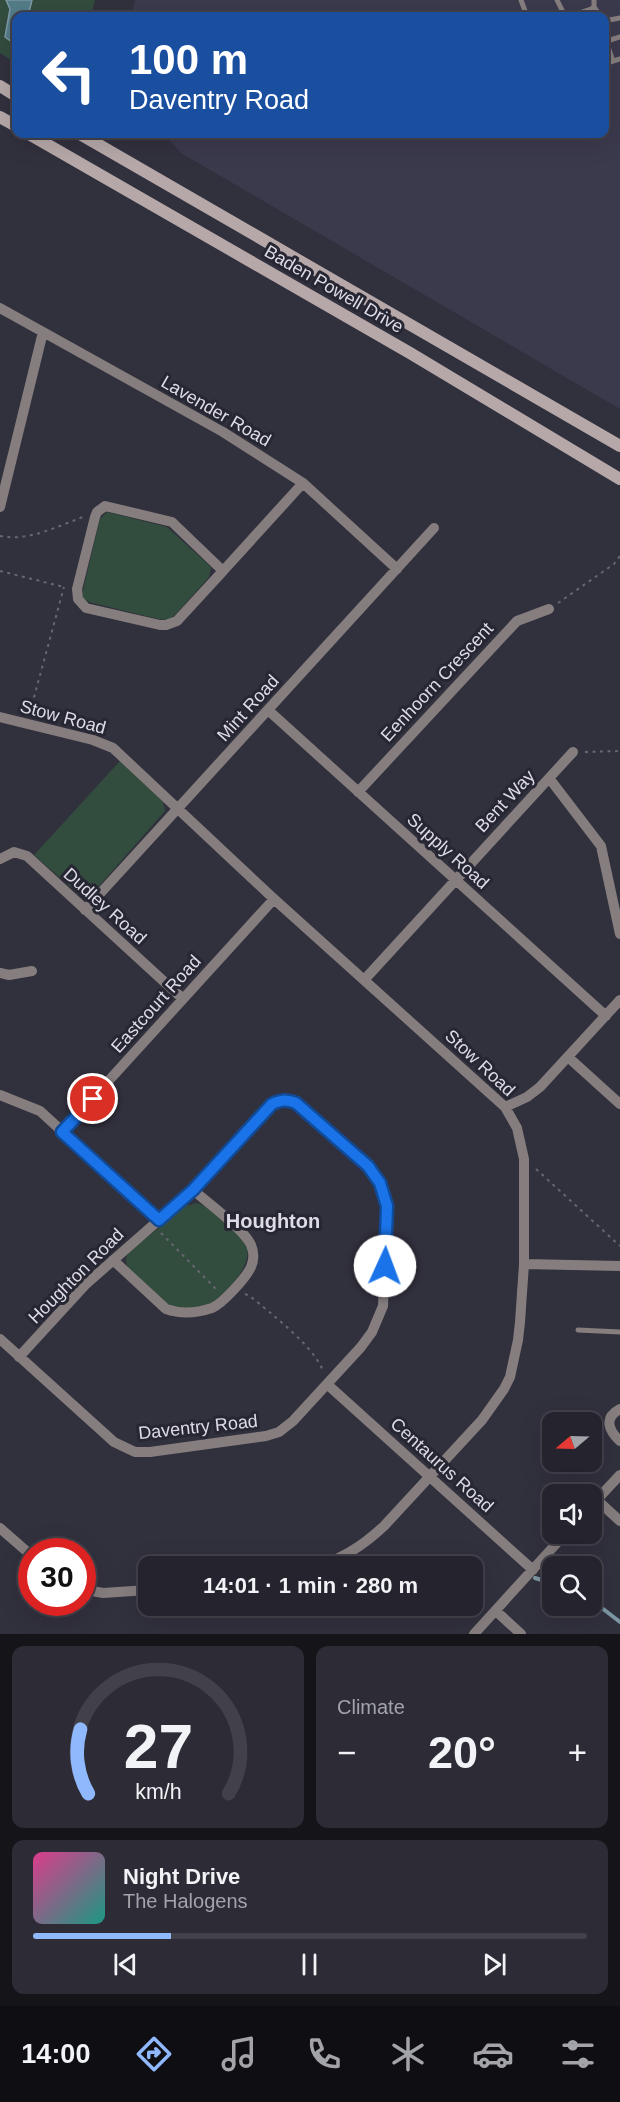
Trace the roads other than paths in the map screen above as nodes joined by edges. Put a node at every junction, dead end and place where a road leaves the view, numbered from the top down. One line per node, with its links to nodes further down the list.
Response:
1 (594, 3): 2 (lane)
2 (577, 12)
3 (609, 52): 5 (lane)
4 (620, 59): 5 (lane)
5 (613, 61): 6 (lane)
6 (609, 62)
7 (36, 138): 12 (main road, Baden Powell Drive)
8 (87, 138): 11 (main road, Baden Powell Drive)
9 (0, 308): 10 (street, Lavender Road)
10 (43, 332): 13 (street, Lavender Road); 14 (street)
11 (620, 446)
12 (620, 478)
13 (303, 483): 16 (street, Lavender Road); 17 (street)
14 (0, 507)
15 (434, 528): 16 (street, Mint Road)
16 (397, 569): 19 (street, Mint Road)
17 (223, 570): 17 (street)
18 (549, 609): 23 (street, Eenhoorn Crescent)
19 (268, 710): 23 (street, Supply Road); 24 (street, Mint Road)
20 (0, 717): 24 (street, Stow Road)
21 (573, 752): 22 (street, Bent Way)
22 (549, 778): 26 (street, Bent Way); 29 (street)
23 (358, 792): 26 (street, Supply Road)
24 (178, 808): 27 (street, Stow Road); 28 (street, Mint Road)
25 (0, 859): 28 (street, Dudley Road)
26 (456, 879): 32 (street, Bent Way); 35 (street, Supply Road)
27 (274, 899): 32 (street, Stow Road); 33 (street, Eastcourt Road)
28 (86, 910): 33 (street, Dudley Road)
29 (620, 934)
30 (32, 971): 31 (street)
31 (0, 973)
32 (365, 979): 39 (street, Stow Road)
33 (183, 999): 40 (street, Eastcourt Road)
34 (620, 1000): 35 (street)
35 (606, 1016): 36 (street)
36 (568, 1057): 38 (street); 39 (street)
37 (0, 1095): 40 (street)
38 (620, 1104)
39 (505, 1107): 44 (street, Stow Road)
40 (62, 1132): 42 (street)
41 (193, 1190): 42 (street, Daventry Road); 43 (street); 50 (street, Daventry Road)
42 (159, 1226): 43 (street, Houghton Road)
43 (112, 1260): 49 (street, Houghton Road)
44 (524, 1264): 45 (street); 54 (street, Stow Road)
45 (620, 1266)
46 (578, 1330): 47 (lane)
47 (620, 1332)
48 (0, 1339): 49 (street, Daventry Road)
49 (19, 1357): 50 (street, Daventry Road)
50 (328, 1385): 54 (street, Centaurus Road)
51 (620, 1410): 52 (street)
52 (620, 1441)
53 (620, 1475): 55 (street)
54 (430, 1476): 61 (street, Stow Road); 62 (street, Centaurus Road)
55 (602, 1494)
56 (602, 1509): 57 (street)
57 (620, 1521)
58 (0, 1528): 59 (street)
59 (18, 1544)
60 (556, 1544): 62 (street)
61 (344, 1556)
62 (533, 1570): 65 (street)
63 (138, 1591): 64 (street)
64 (96, 1592)
65 (496, 1611): 66 (street); 67 (street)
66 (474, 1634)
67 (521, 1634)

